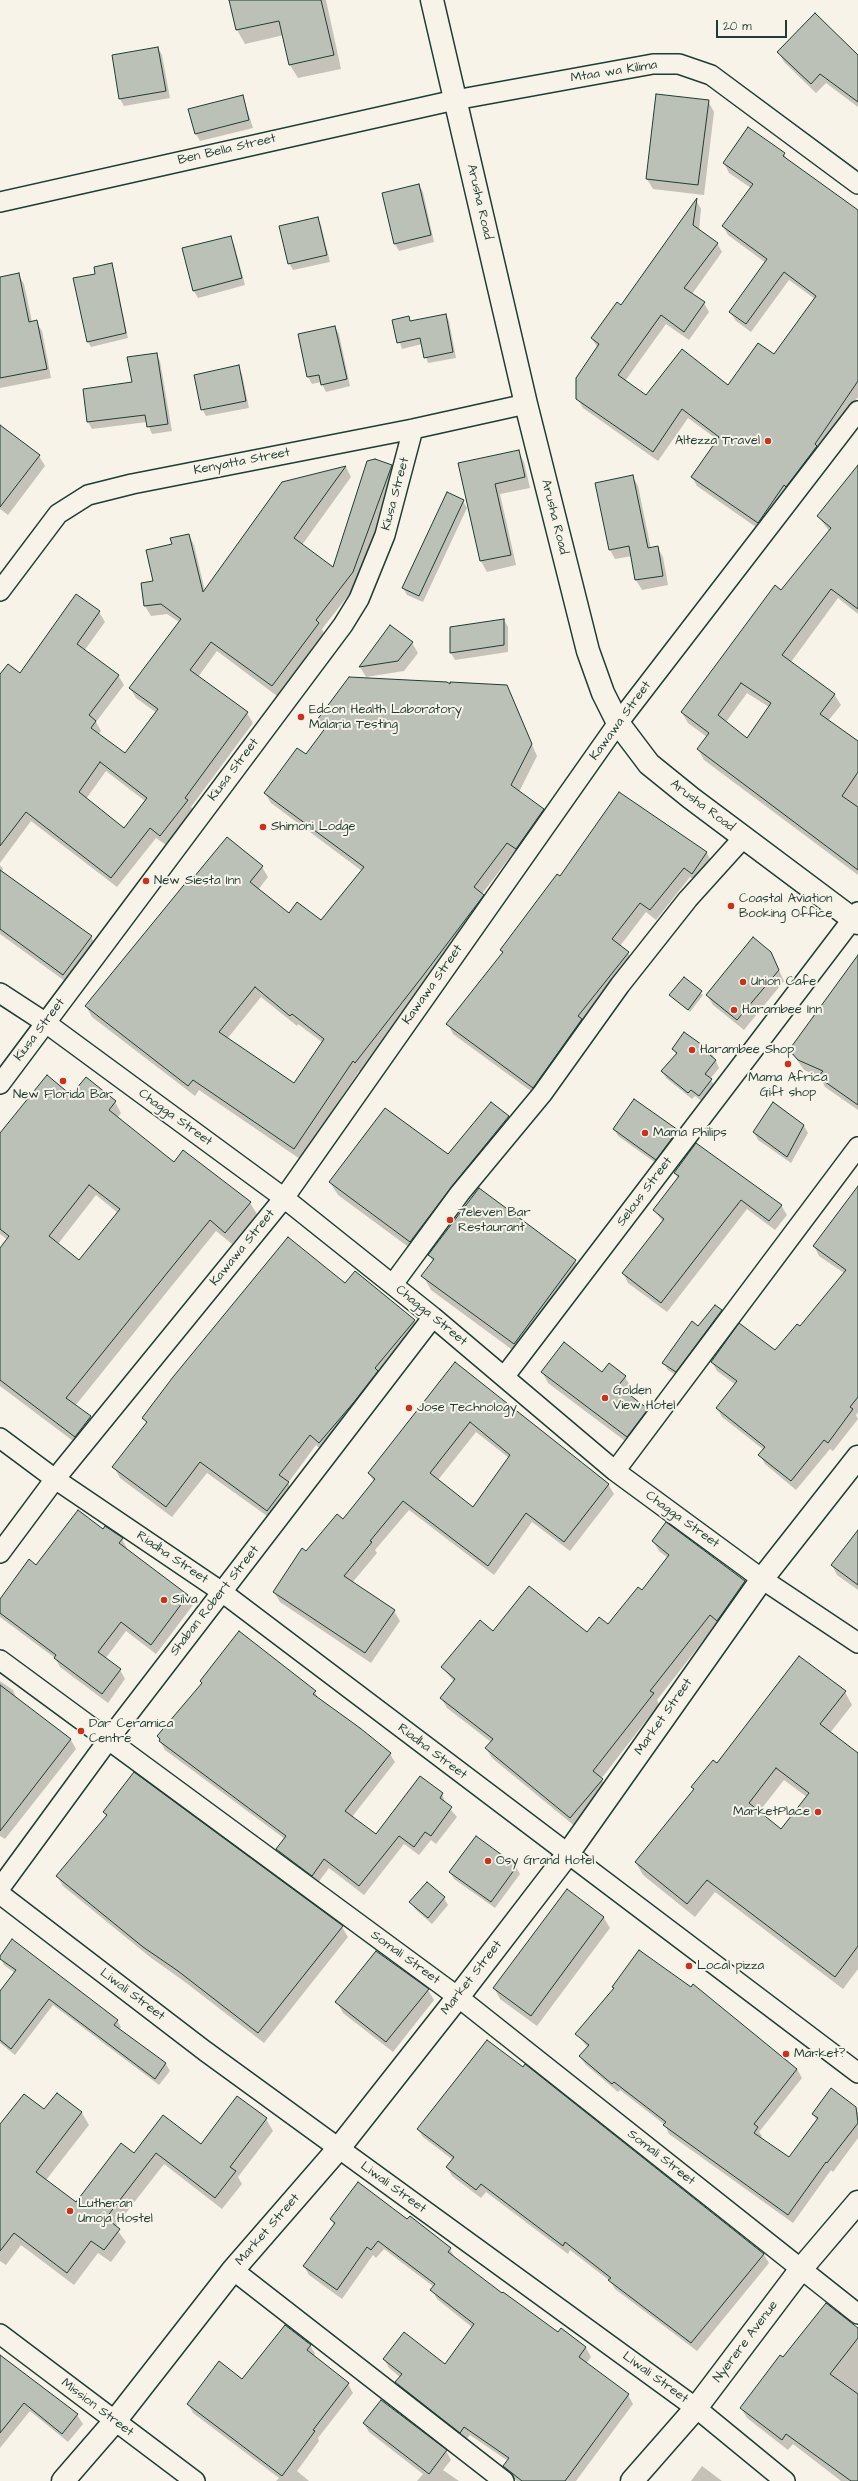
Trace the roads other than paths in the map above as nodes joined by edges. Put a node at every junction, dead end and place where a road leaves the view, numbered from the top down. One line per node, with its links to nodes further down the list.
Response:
1 (432, 0): 2 (main road, Arusha Road)
2 (455, 100): 3 (street, Mtaa wa Kilima); 4 (street, Ben Bella Street); 5 (main road, Arusha Road)
3 (858, 184)
4 (0, 202)
5 (526, 404): 7 (street, Kenyatta Street); 9 (main road, Arusha Road)
6 (858, 411): 9 (street, Kawawa Street)
7 (413, 429): 8 (street, Kenyatta Street); 13 (street, Kiusa Street)
8 (0, 591)
9 (618, 723): 10 (main road, Arusha Road); 16 (street, Kawawa Street)
10 (744, 837): 11 (main road, Arusha Road); 17 (street)
11 (856, 918): 19 (street, Selous Street)
12 (0, 993): 13 (street, Chagga Street)
13 (46, 1023): 14 (street, Kiusa Street); 16 (street, Chagga Street)
14 (0, 1084)
15 (858, 1147): 22 (street)
16 (284, 1198): 17 (street, Chagga Street); 23 (street, Kawawa Street)
17 (393, 1284): 18 (street, Chagga Street)
18 (433, 1317): 19 (street, Chagga Street); 26 (street, Shaban Robert Street)
19 (504, 1377): 22 (street, Chagga Street)
20 (0, 1438): 23 (street, Riadha Street)
21 (858, 1457): 25 (main road, Market Street)
22 (615, 1471): 25 (street, Chagga Street)
23 (55, 1479): 24 (street, Kawawa Street); 26 (street, Riadha Street)
24 (0, 1553)
25 (762, 1579): 27 (street, Chagga Street); 30 (main road, Market Street)
26 (222, 1592): 29 (street, Shaban Robert Street); 30 (street, Riadha Street)
27 (858, 1643)
28 (0, 1660): 29 (street, Somali Street)
29 (109, 1739): 31 (street, Shaban Robert Street); 33 (street, Somali Street)
30 (567, 1855): 33 (main road, Market Street); 34 (street, Riadha Street)
31 (0, 1888)
32 (0, 1894): 35 (street, Liwali Street)
33 (458, 1997): 35 (main road, Market Street); 37 (street, Somali Street)
34 (858, 2073)
35 (339, 2148): 38 (main road, Market Street); 41 (street, Liwali Street)
36 (858, 2202): 37 (main road, Nyerere Avenue)
37 (801, 2269): 39 (street, Somali Street); 41 (main road, Nyerere Avenue)
38 (233, 2270): 42 (main road, Market Street); 45 (street)
39 (858, 2314)
40 (0, 2334): 42 (street, Mission Street)
41 (696, 2408): 46 (main road, Nyerere Avenue); 47 (street, Liwali Street)
42 (115, 2421): 43 (main road, Market Street); 44 (street, Mission Street)
43 (63, 2481)
44 (195, 2481)
45 (504, 2481)
46 (632, 2481)
47 (785, 2481)

